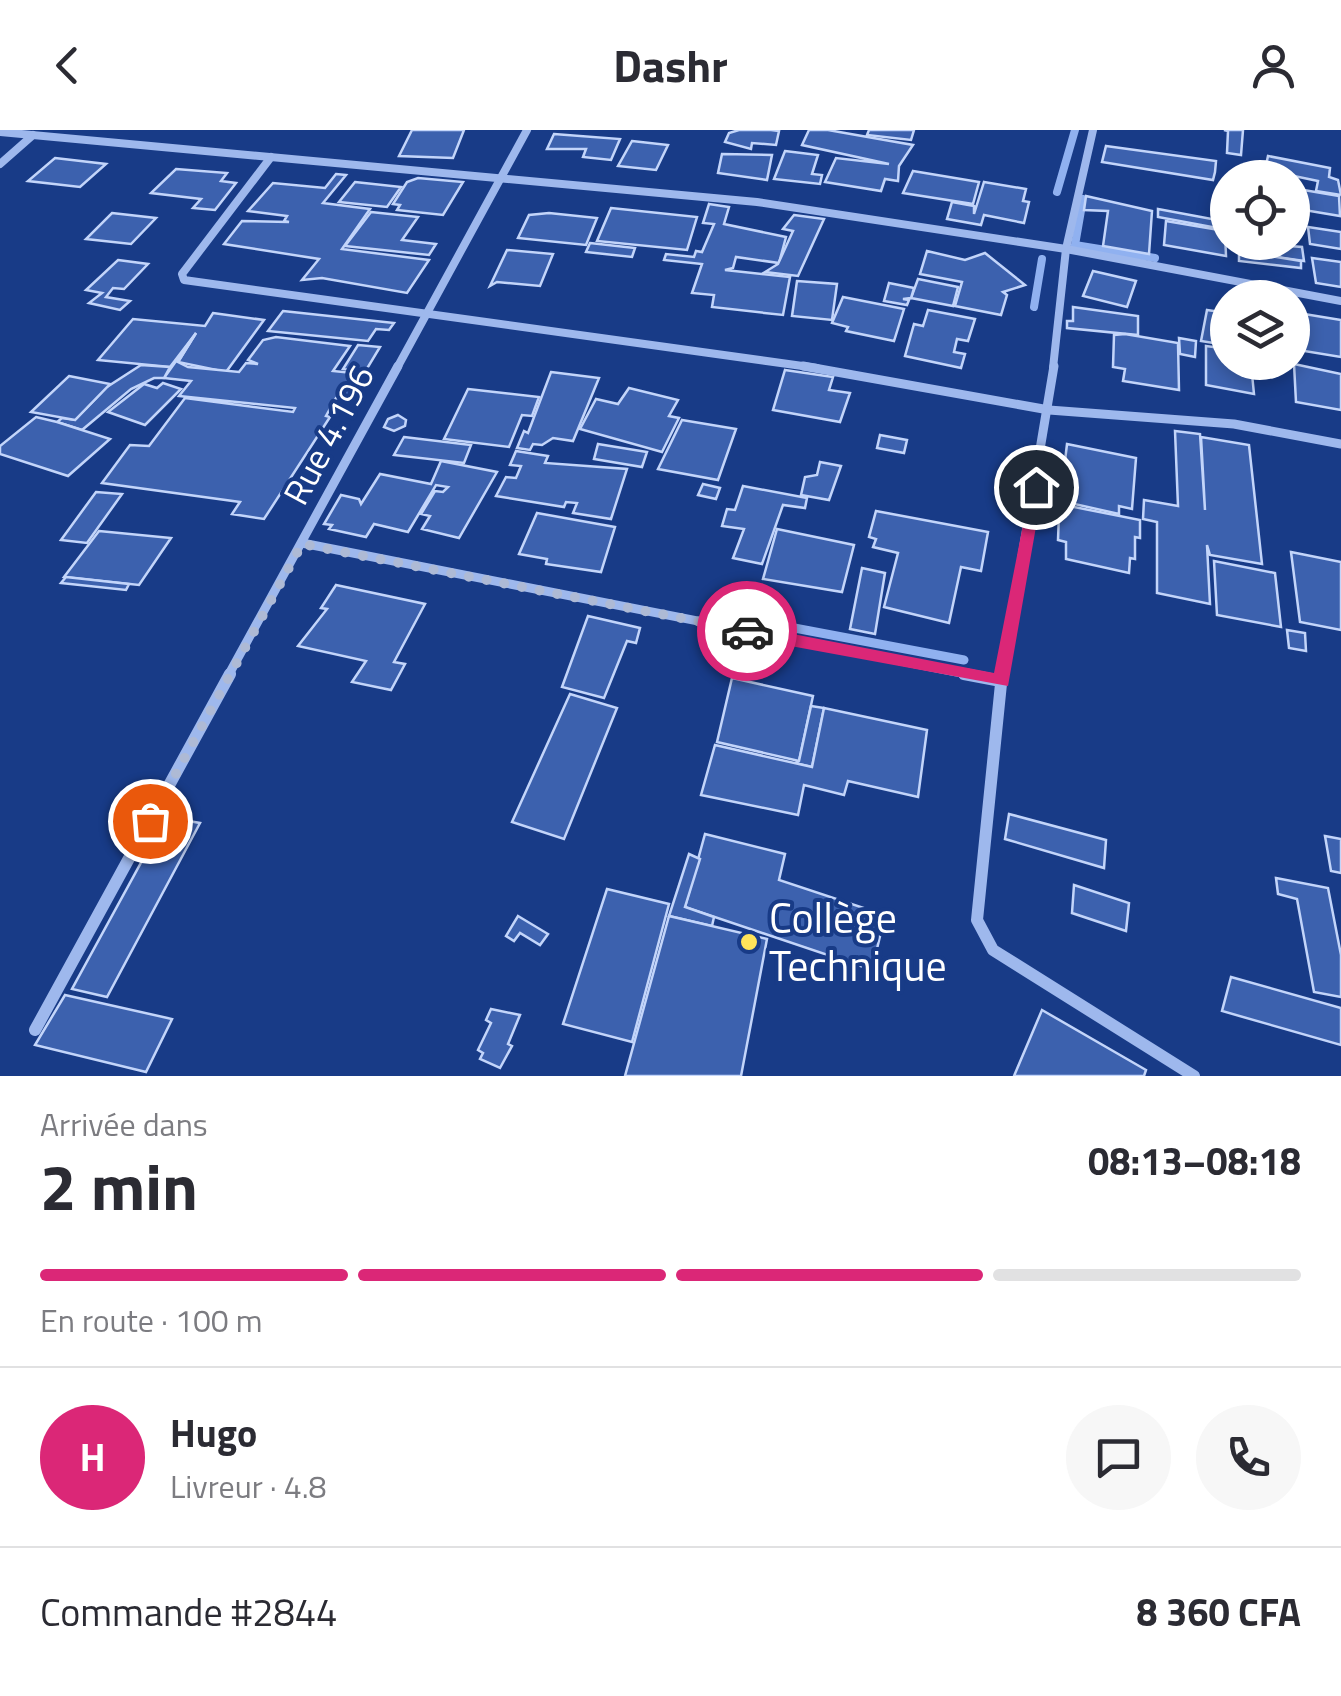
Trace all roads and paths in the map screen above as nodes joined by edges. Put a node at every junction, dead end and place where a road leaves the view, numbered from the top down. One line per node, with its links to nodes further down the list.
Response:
1 (527, 130): 7 (street, Rue 4.196)
2 (1093, 130): 8 (street)
3 (0, 132): 4 (street)
4 (35, 132): 5 (street); 6 (street)
5 (270, 158): 7 (street); 10 (street)
6 (0, 164)
7 (504, 177): 8 (street); 10 (street, Rue 4.196)
8 (1066, 249): 9 (street); 11 (street)
9 (1341, 300)
10 (426, 314): 11 (street); 13 (street, Rue 4.196)
11 (1050, 410): 12 (street); 14 (street)
12 (1341, 444)
13 (302, 544): 14 (street); 15 (street, Rue 4.196)
14 (1002, 681): 16 (street)
15 (36, 1030)
16 (1194, 1076)

